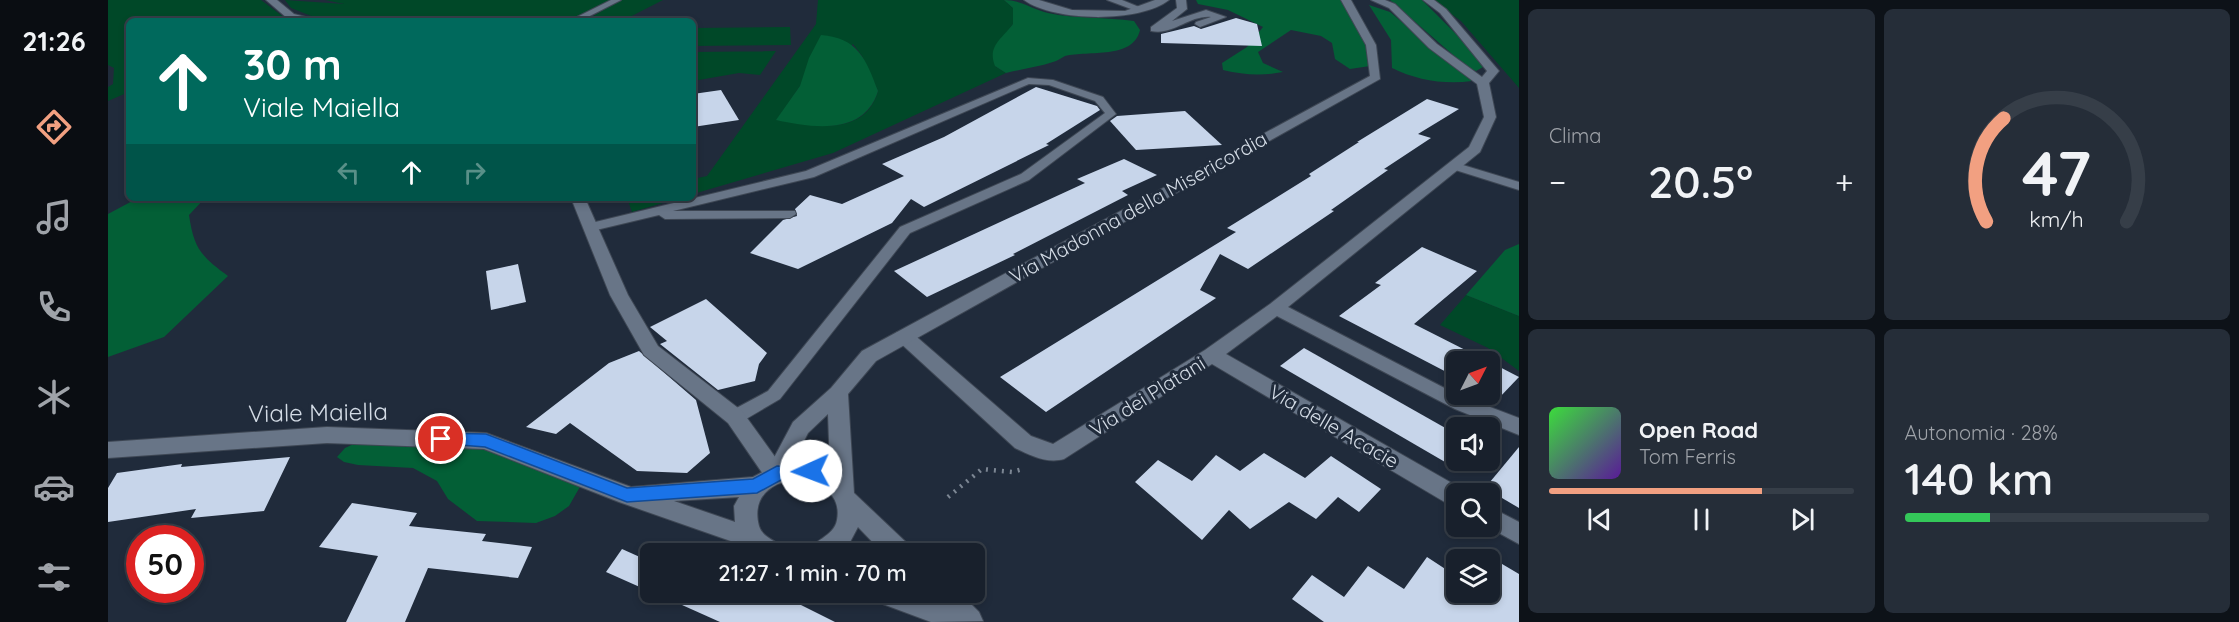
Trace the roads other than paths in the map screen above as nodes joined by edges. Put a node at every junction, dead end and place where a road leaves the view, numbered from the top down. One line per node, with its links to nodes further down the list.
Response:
1 (271, 0): 11 (street)
2 (617, 0): 12 (lane)
3 (1029, 0): 10 (street)
4 (1112, 0): 10 (street)
5 (1164, 0): 10 (street)
6 (1181, 0): 13 (street)
7 (1346, 0): 22 (street, Via Madonna della Misericordia)
8 (1376, 0): 14 (street)
9 (1428, 0): 14 (street)
10 (1139, 9)
11 (301, 18)
12 (579, 18)
13 (1200, 24)
14 (1483, 83): 15 (street)
15 (1453, 166): 16 (lane); 21 (street, Via dei Platani)
16 (1519, 186)
17 (579, 201): 20 (street)
18 (790, 214): 19 (lane)
19 (638, 216): 20 (lane); 25 (lane)
20 (592, 227): 25 (street)
21 (1276, 309): 23 (street, Via dei Platani); 26 (street)
22 (904, 336): 23 (street, Via dei Platani); 24 (street, Via Madonna della Misericordia)
23 (1212, 355): 29 (street, Via delle Acacie)
24 (838, 393): 28 (street, Via Madonna della Misericordia); 31 (street)
25 (735, 417): 28 (street)
26 (1519, 427)
27 (108, 450): 30 (street, Viale Maiella)
28 (770, 478): 30 (street); 31 (street); 34 (street, Via Madonna della Misericordia)
29 (1446, 491)
30 (627, 495): 34 (street, Viale Maiella)
31 (844, 496): 36 (street); 37 (street)
32 (1500, 523): 33 (street)
33 (1519, 534)
34 (752, 538): 35 (street, Viale Maiella)
35 (760, 543)
36 (834, 543)
37 (890, 543)
38 (912, 603): 40 (street)
39 (952, 603): 41 (street)
40 (965, 622)
41 (971, 622)

